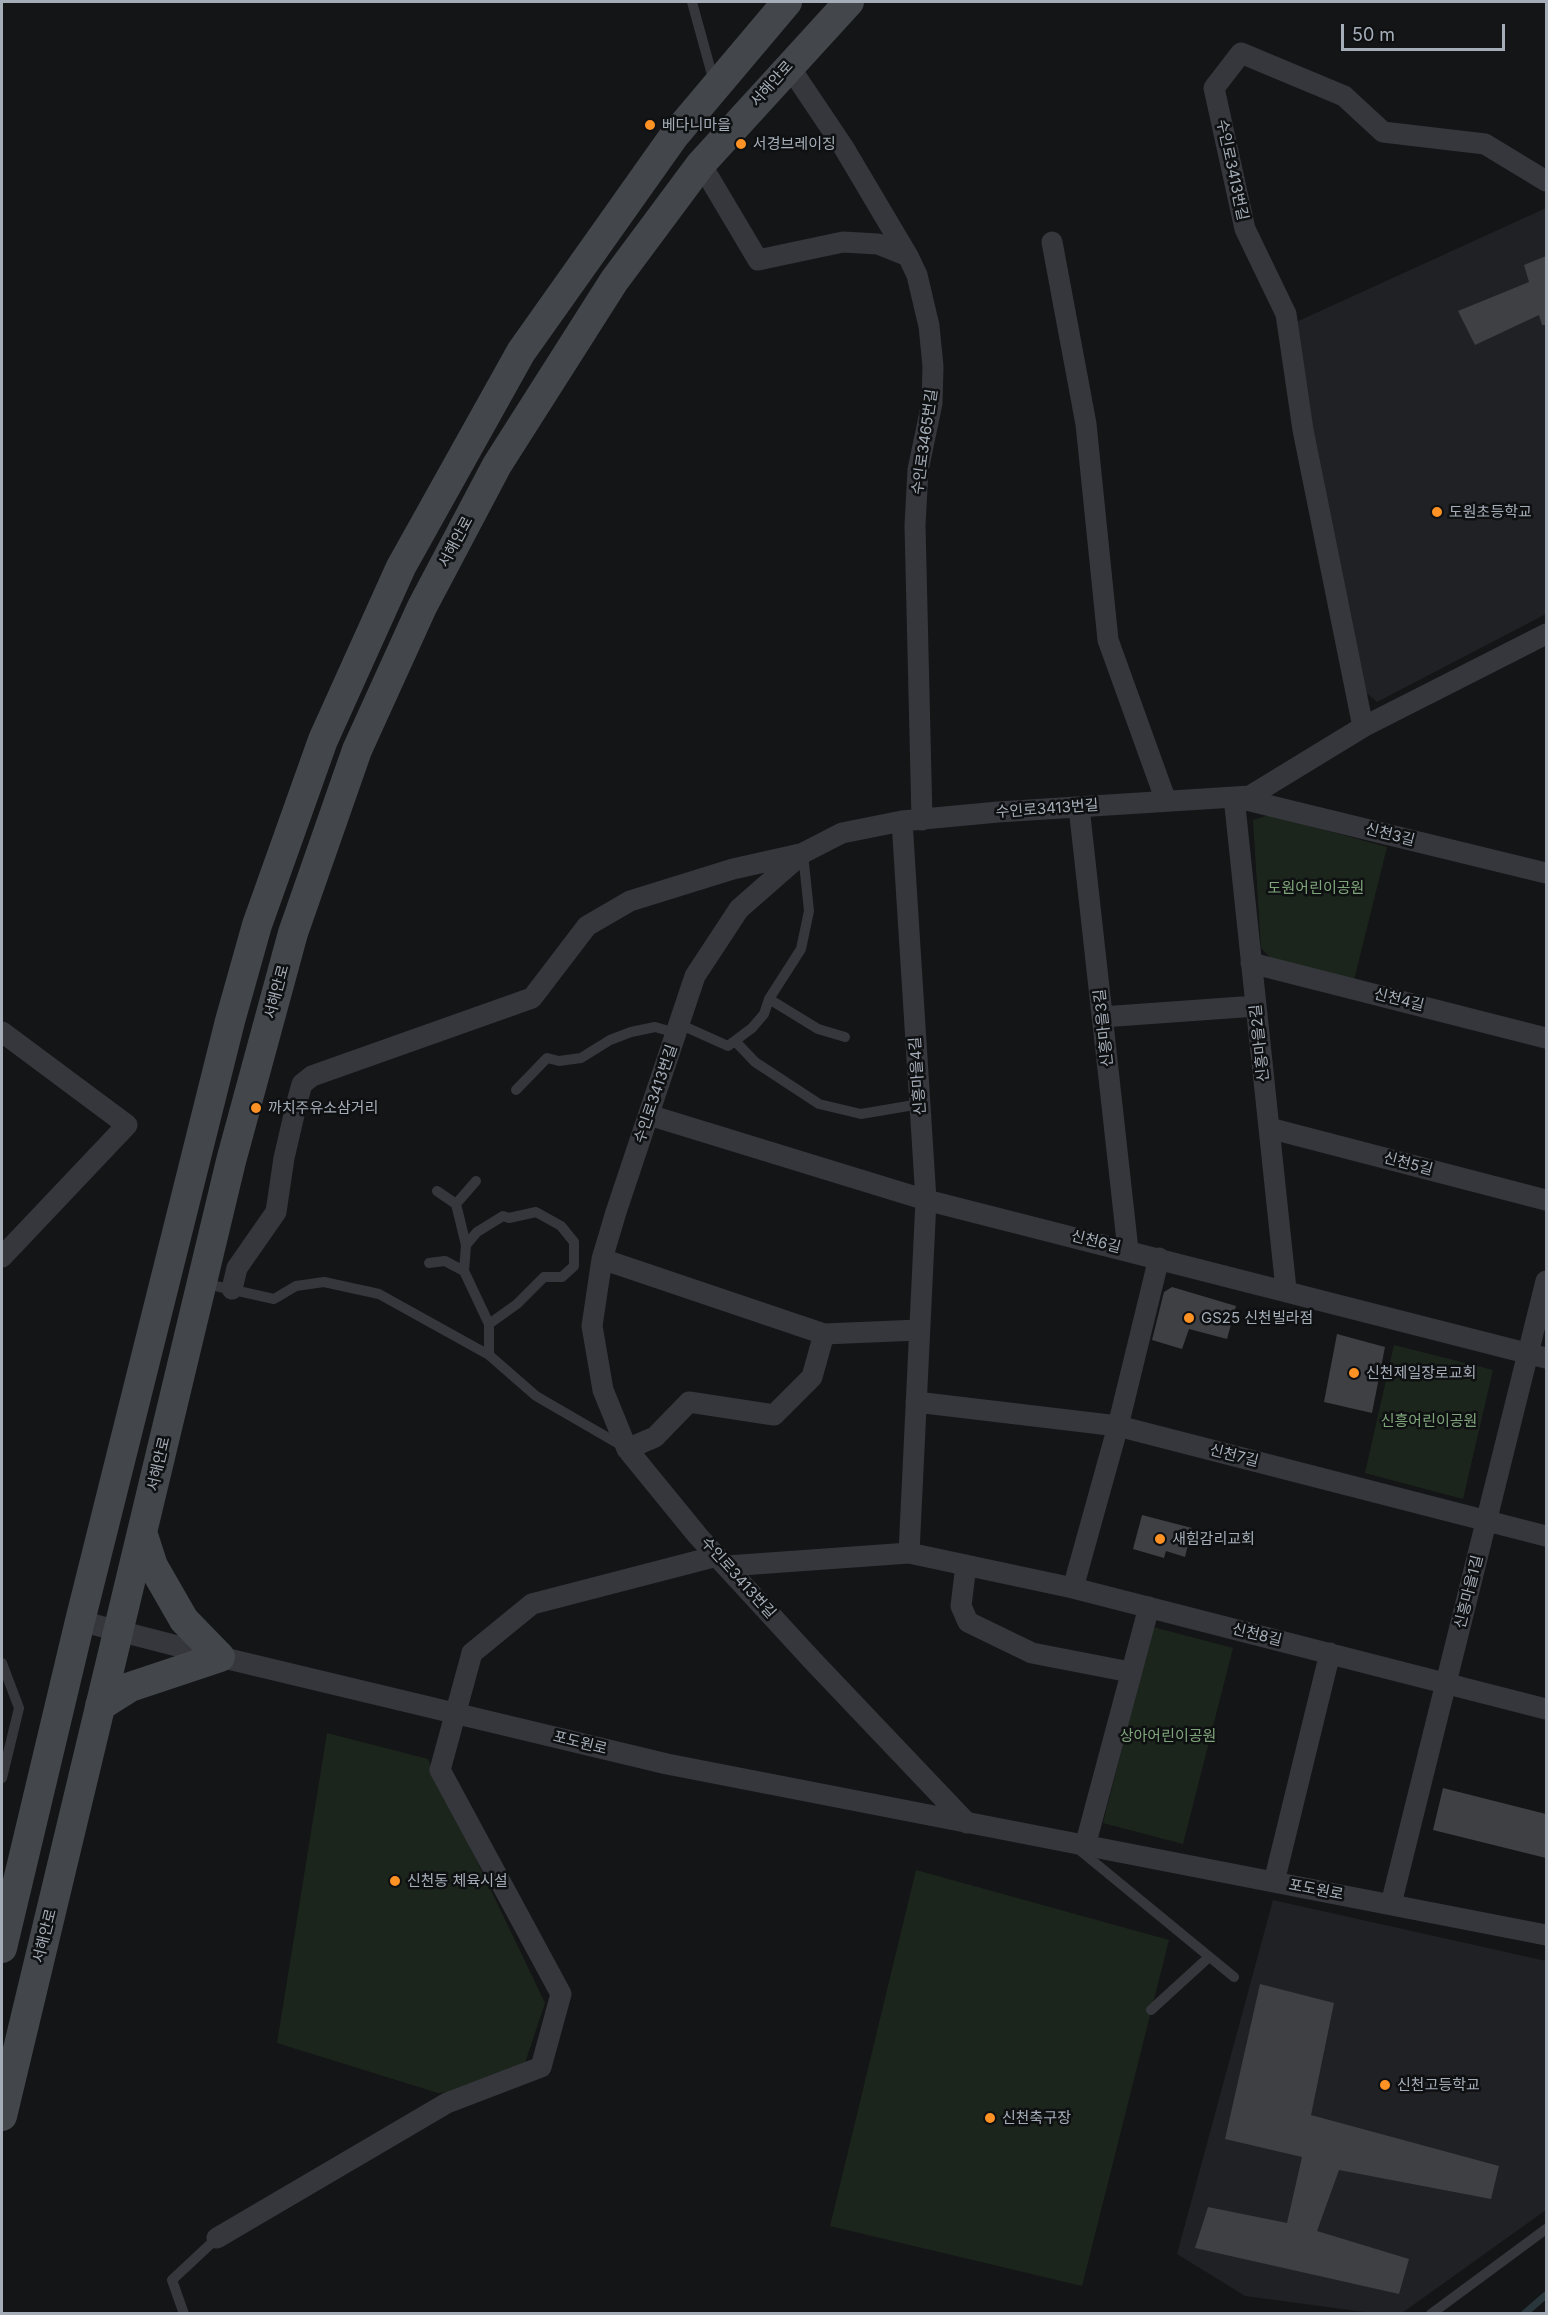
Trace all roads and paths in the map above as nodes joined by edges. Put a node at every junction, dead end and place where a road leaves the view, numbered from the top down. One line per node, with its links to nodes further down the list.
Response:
1 (692, 2): 5 (lane)
2 (786, 2): 5 (main road)
3 (849, 2): 4 (main road, 서해안로)
4 (789, 66): 6 (main road, 서해안로); 9 (street, 수인로3465번길)
5 (715, 86): 63 (main road)
6 (701, 164): 9 (street); 44 (main road, 서해안로)
7 (1546, 181): 11 (street, 수인로3413번길)
8 (1052, 242): 13 (street)
9 (909, 256): 15 (street, 수인로3465번길)
10 (1546, 634): 11 (street, 수인로3413번길)
11 (1363, 727): 12 (street, 수인로3413번길)
12 (1234, 797): 13 (street, 수인로3413번길); 17 (street, 신천3길); 18 (street, 신흥마을2길)
13 (1166, 801): 14 (street, 수인로3413번길)
14 (1079, 807): 15 (street, 수인로3413번길); 21 (street, 신흥마을3길)
15 (912, 821): 16 (street, 수인로3413번길); 28 (street, 신흥마을4길)
16 (803, 854): 19 (lane); 22 (street, 수인로3413번길); 45 (street)
17 (1546, 873)
18 (1251, 963): 20 (street, 신흥마을2길); 25 (street, 신천4길)
19 (769, 999): 24 (lane); 26 (lane)
20 (1256, 1005): 21 (street); 30 (street, 신흥마을2길)
21 (1102, 1017): 37 (street, 신흥마을3길)
22 (678, 1028): 26 (lane); 27 (lane); 29 (street, 수인로3413번길)
23 (2, 1032): 38 (street)
24 (845, 1037)
25 (1546, 1038)
26 (735, 1041): 28 (lane)
27 (516, 1090)
28 (920, 1104): 33 (street, 신흥마을4길)
29 (648, 1115): 33 (street, 신천6길); 40 (street, 수인로3413번길)
30 (1269, 1128): 34 (street, 신천5길); 46 (street, 신흥마을2길)
31 (476, 1181): 35 (lane)
32 (437, 1191): 35 (lane)
33 (926, 1200): 37 (street, 신천6길); 48 (street, 신흥마을4길)
34 (1546, 1200)
35 (456, 1204): 36 (lane)
36 (466, 1245): 42 (lane); 47 (lane)
37 (1128, 1250): 39 (street, 신천6길)
38 (2, 1257)
39 (1159, 1258): 46 (street, 신천6길); 53 (street)
40 (602, 1259): 49 (street); 54 (street, 수인로3413번길)
41 (429, 1263): 42 (lane)
42 (464, 1271): 47 (lane)
43 (1546, 1281): 51 (street, 신흥마을1길)
44 (202, 1283): 45 (lane); 56 (main road, 서해안로)
45 (232, 1289): 50 (lane)
46 (1286, 1289): 51 (street, 신천6길)
47 (489, 1324): 50 (lane)
48 (919, 1330): 49 (street); 52 (street, 신흥마을4길)
49 (824, 1334): 54 (street)
50 (489, 1355): 54 (lane)
51 (1537, 1356): 55 (street, 신흥마을1길)
52 (916, 1402): 53 (street, 신천7길); 58 (street, 신흥마을4길)
53 (1118, 1426): 55 (street, 신천7길); 61 (street)
54 (627, 1449): 59 (street, 수인로3413번길)
55 (1486, 1521): 57 (street, 신천7길); 69 (street, 신흥마을1길)
56 (142, 1532): 64 (main road, 서해안로); 66 (main road)
57 (1546, 1536)
58 (909, 1552): 59 (street, 신천8길); 60 (street, 신천8길)
59 (722, 1561): 73 (street, 수인로3413번길); 84 (street, 신천8길, bridge)
60 (966, 1565): 61 (street, 신천8길); 68 (street)
61 (1073, 1588): 62 (street, 신천8길)
62 (1149, 1607): 65 (street, 신천8길); 68 (street)
63 (80, 1621): 64 (street, 포도원로); 78 (main road)
64 (119, 1631): 66 (street, 포도원로); 70 (main road, 서해안로)
65 (1330, 1653): 69 (street, 신천8길); 75 (street)
66 (220, 1657): 70 (main road); 73 (street, 포도원로)
67 (2, 1663): 72 (lane)
68 (1130, 1672): 74 (street)
69 (1446, 1682): 71 (street, 신천8길); 76 (street, 신흥마을1길)
70 (100, 1706): 82 (main road, 서해안로)
71 (1546, 1709)
72 (2, 1778)
73 (967, 1823): 74 (street, 포도원로)
74 (1078, 1844): 75 (street, 포도원로); 79 (lane)
75 (1274, 1882): 76 (street, 포도원로)
76 (1391, 1904): 77 (street, 포도원로)
77 (1546, 1935)
78 (2, 1948)
79 (1209, 1957): 80 (lane); 81 (lane)
80 (1234, 1977)
81 (1151, 2010)
82 (2, 2116)
83 (1546, 2229): 86 (lane)
84 (217, 2238): 85 (lane)
85 (184, 2313)
86 (1431, 2313)

